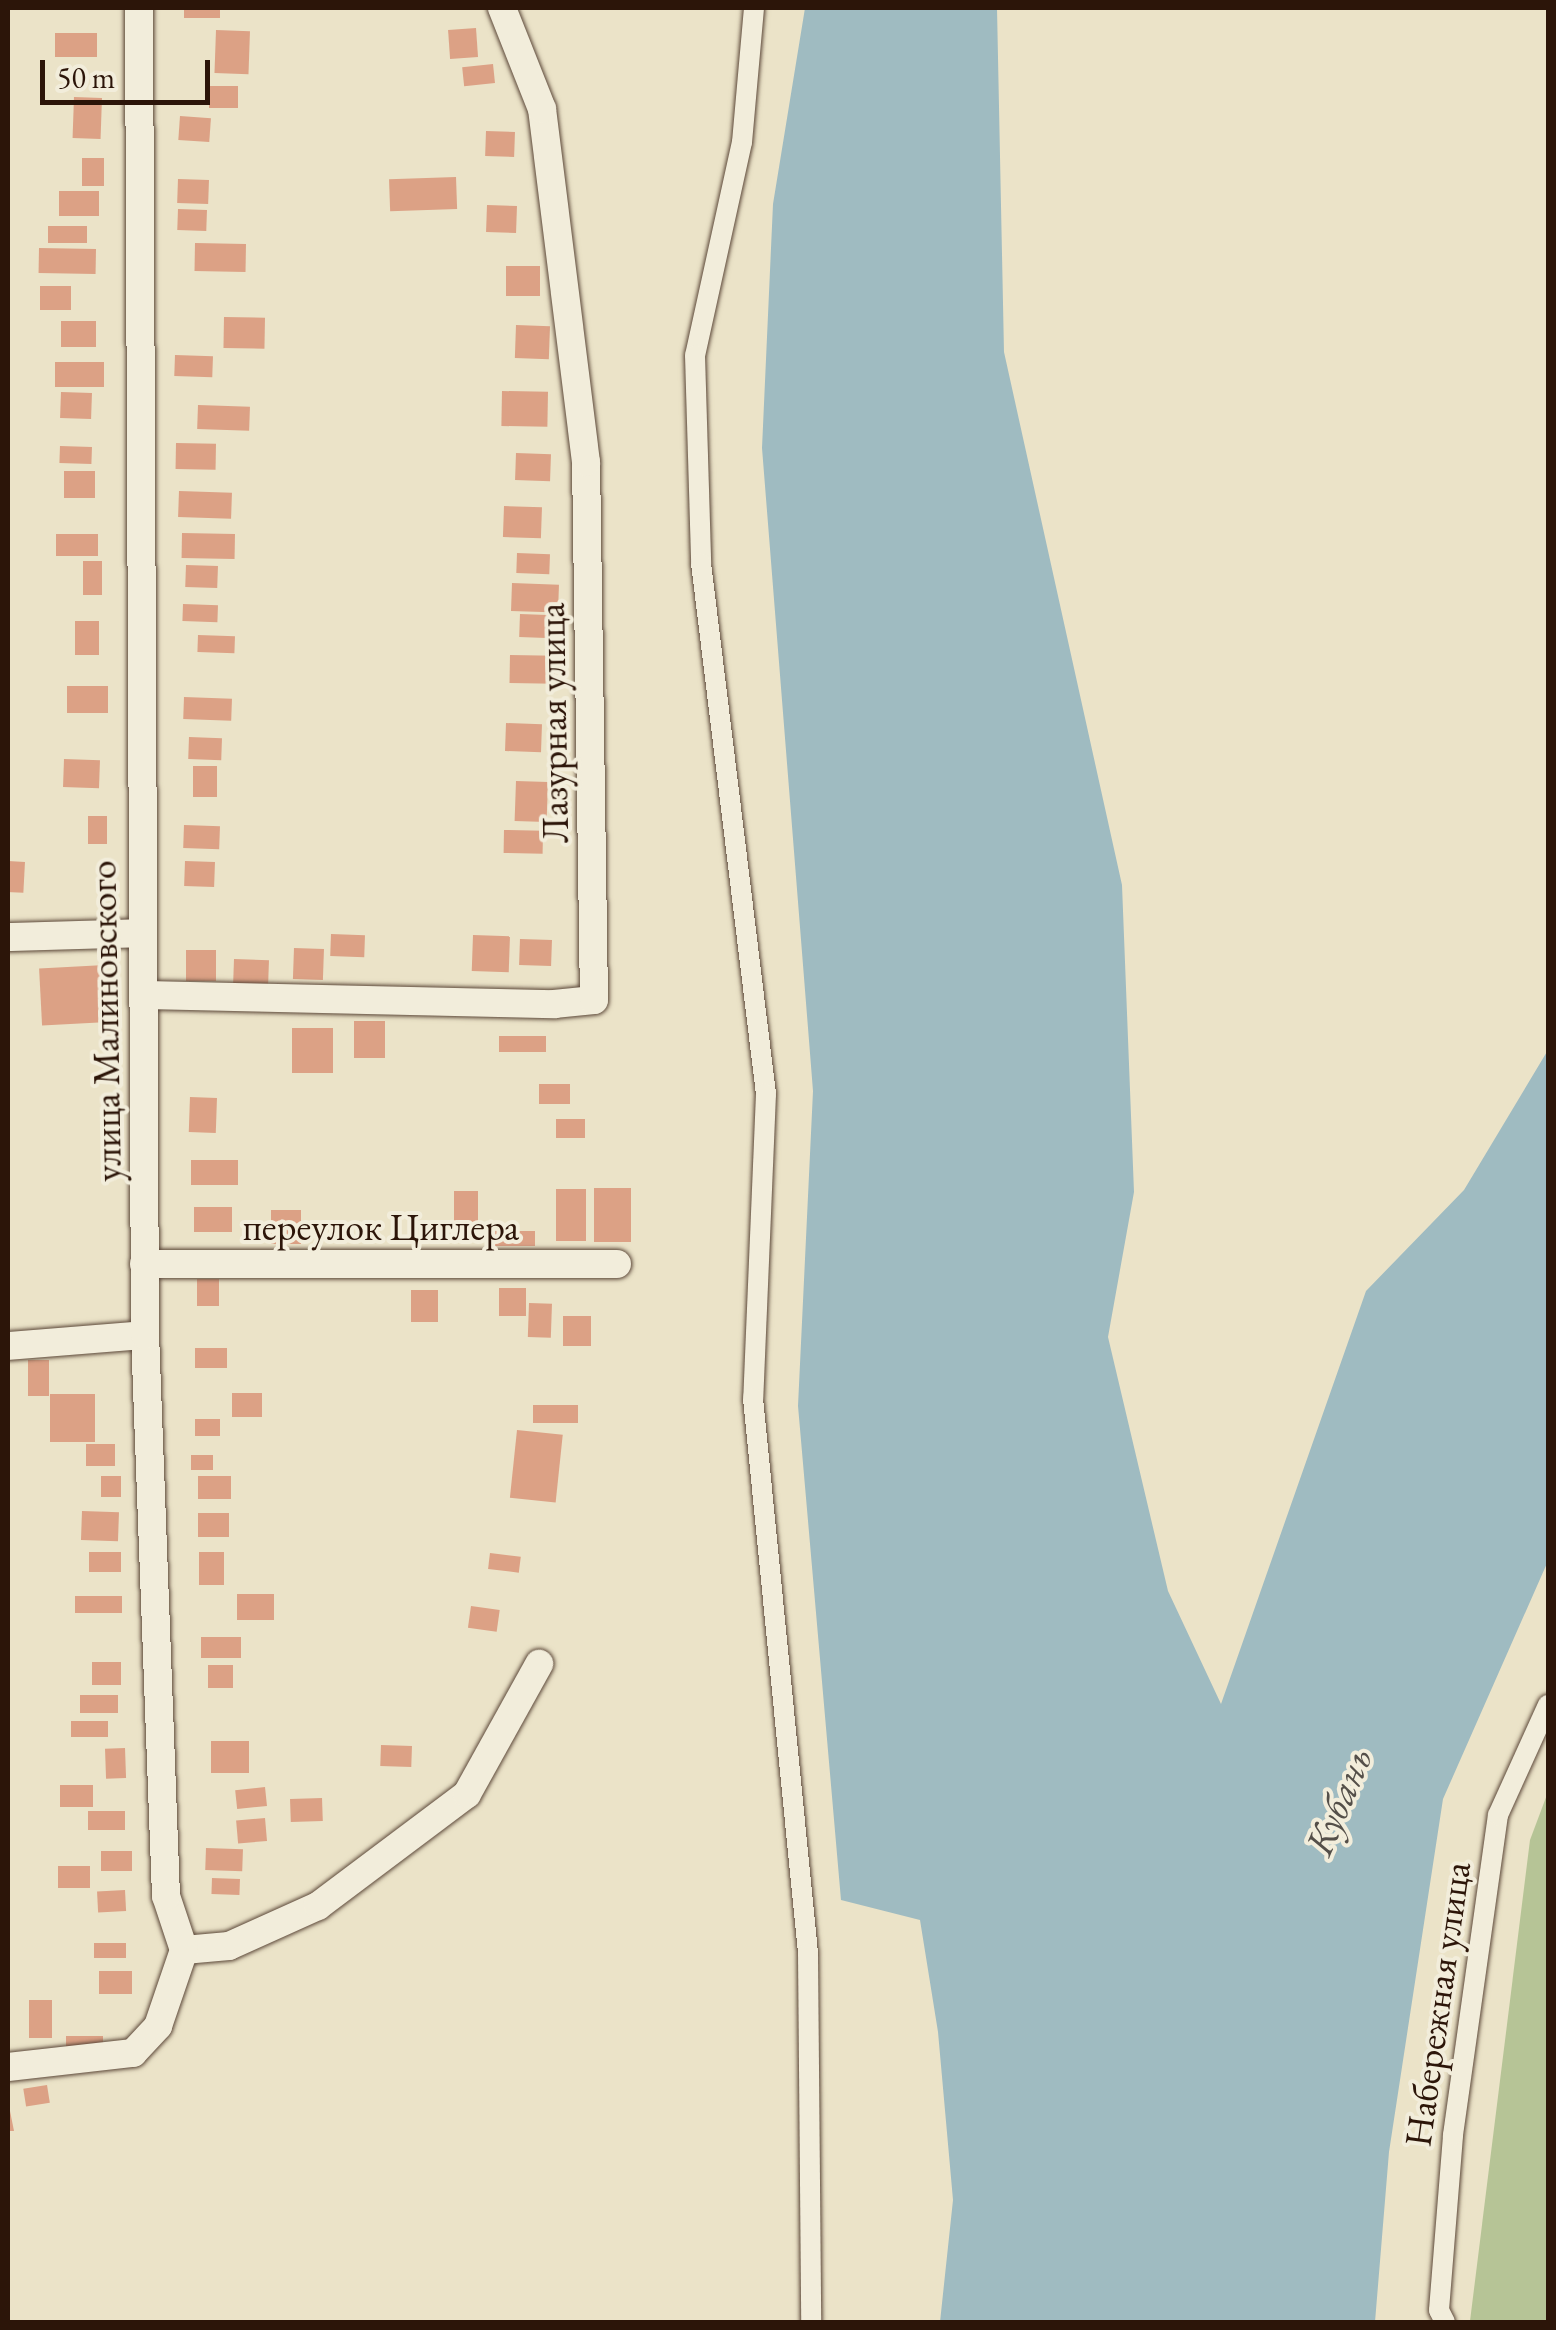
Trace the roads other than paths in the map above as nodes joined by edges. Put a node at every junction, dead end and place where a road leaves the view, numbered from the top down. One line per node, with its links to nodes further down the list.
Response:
1 (139, 8): 4 (street, улица Малиновского)
2 (502, 8): 6 (street, Лазурная улица)
3 (754, 8): 15 (street)
4 (141, 933): 5 (street); 6 (street, улица Малиновского)
5 (8, 936)
6 (146, 994): 7 (street, улица Малиновского)
7 (144, 1264): 8 (street, переулок Циглера); 9 (street, улица Малиновского)
8 (617, 1264)
9 (146, 1335): 10 (street); 13 (street, улица Малиновского)
10 (8, 1346)
11 (539, 1664): 13 (street)
12 (1548, 1705): 16 (street, Набережная улица)
13 (184, 1950): 14 (street)
14 (8, 2067)
15 (811, 2322)
16 (1445, 2322)

